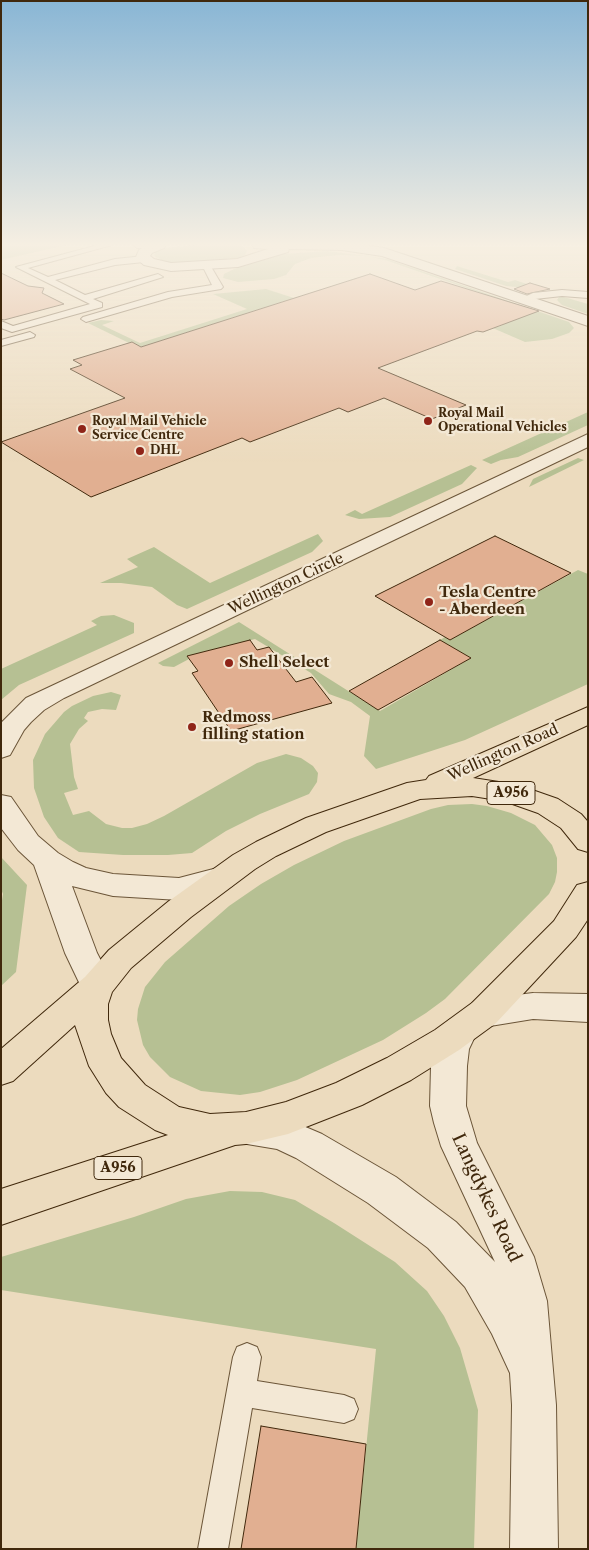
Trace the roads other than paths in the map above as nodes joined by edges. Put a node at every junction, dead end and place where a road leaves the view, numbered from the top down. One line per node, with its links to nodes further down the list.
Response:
1 (54, 317): 3 (lane)
2 (90, 317): 4 (lane)
3 (1, 324)
4 (1, 343)
5 (588, 440): 7 (street, Wellington Circle)
6 (588, 714): 8 (main road, Wellington Road / A956)
7 (1, 749)
8 (417, 790): 10 (main road, A956); 12 (main road, A956)
9 (1, 804): 11 (street)
10 (588, 842)
11 (47, 860): 12 (street); 14 (street)
12 (222, 878): 14 (main road, A956)
13 (588, 893): 16 (main road, A956)
14 (97, 986): 17 (main road, A956); 18 (main road, A956)
15 (588, 1008): 16 (street)
16 (472, 1022): 18 (main road, A956); 21 (street, Langdykes Road)
17 (1, 1070)
18 (241, 1129): 19 (main road, A956); 21 (street, Langdykes Road)
19 (1, 1207)
20 (247, 1358): 22 (lane)
21 (530, 1368): 25 (street, Langdykes Road)
22 (241, 1392): 23 (lane); 24 (lane)
23 (344, 1409)
24 (213, 1549)
25 (534, 1549)

